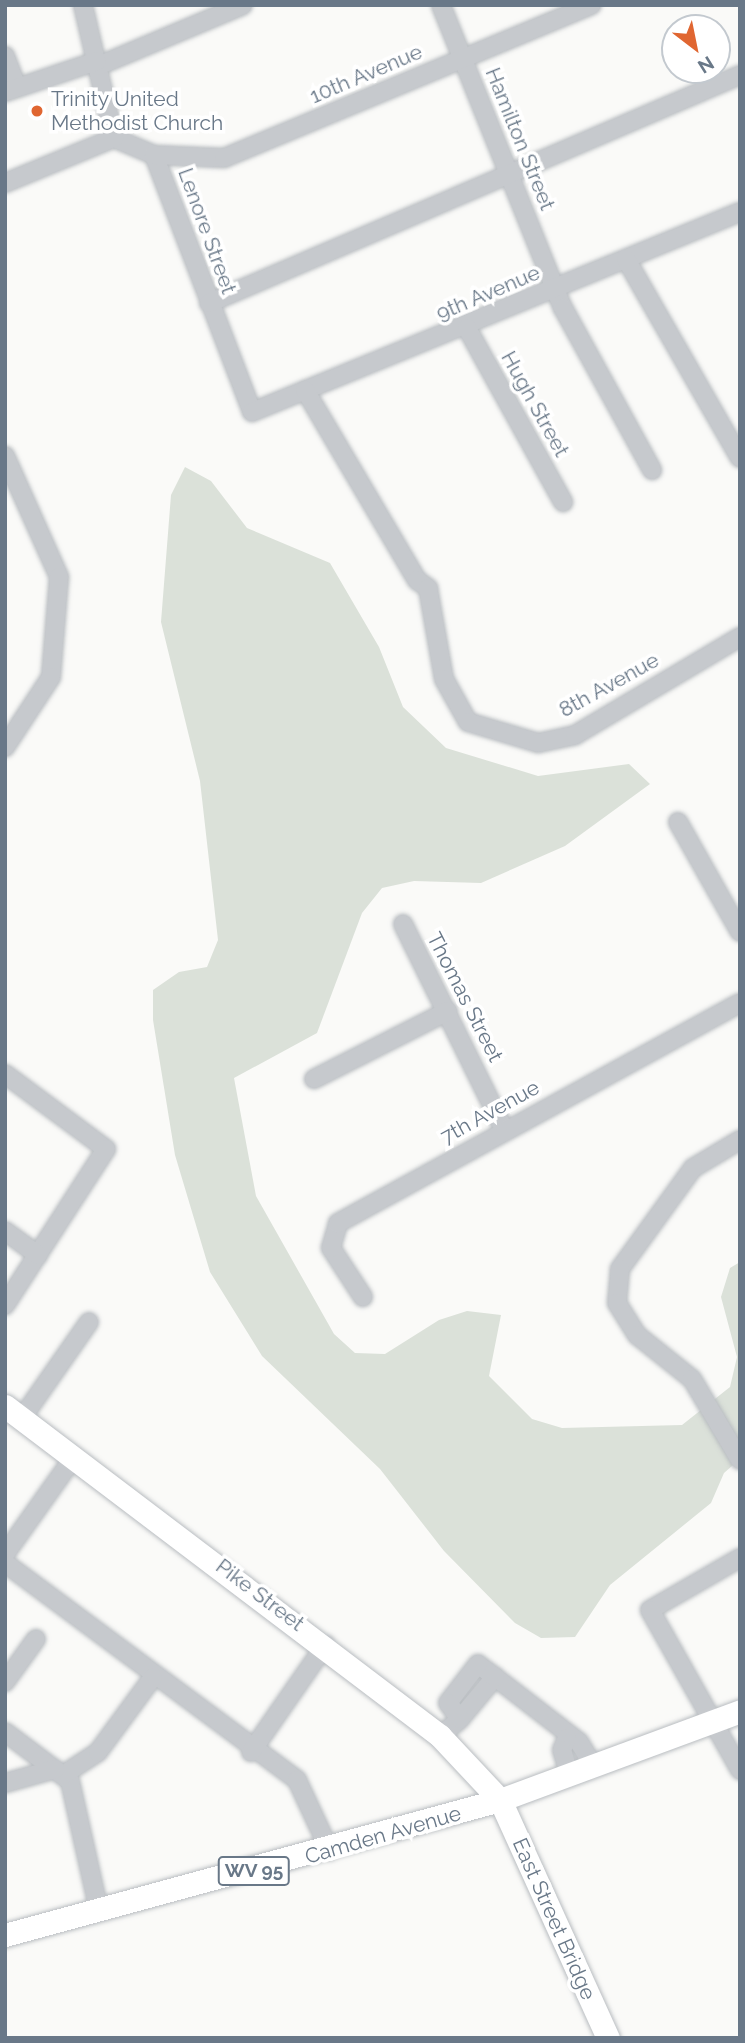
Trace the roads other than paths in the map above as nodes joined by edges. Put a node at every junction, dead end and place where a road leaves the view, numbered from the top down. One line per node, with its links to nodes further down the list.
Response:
1 (83, 5): 7 (street)
2 (243, 5): 7 (street)
3 (441, 5): 6 (street, Hamilton Street)
4 (591, 5): 6 (street, 10th Avenue)
5 (5, 56): 9 (street)
6 (463, 58): 11 (street, 10th Avenue); 12 (street, Hamilton Street)
7 (97, 63): 9 (street); 10 (street)
8 (740, 75): 12 (street)
9 (11, 90)
10 (114, 138): 11 (street, Lenore Street); 13 (street)
11 (154, 155): 17 (street, Lenore Street)
12 (511, 178): 16 (street, Hamilton Street); 17 (street)
13 (5, 183)
14 (740, 212): 15 (street, 9th Avenue)
15 (626, 259): 16 (street, 9th Avenue); 22 (street)
16 (556, 289): 18 (street, 9th Avenue); 23 (street, Hamilton Street)
17 (209, 303): 20 (street, Lenore Street)
18 (467, 328): 19 (street, 9th Avenue); 24 (street, Hugh Street)
19 (305, 390): 20 (street, 9th Avenue); 25 (street, 8th Avenue)
20 (252, 412)
21 (5, 456): 26 (street)
22 (740, 458)
23 (652, 470)
24 (564, 502)
25 (740, 637)
26 (5, 747)
27 (678, 822): 29 (street)
28 (403, 924): 31 (street, Thomas Street)
29 (740, 932)
30 (740, 1003): 34 (street, 7th Avenue)
31 (448, 1011): 33 (street); 34 (street, Thomas Street)
32 (5, 1074): 37 (street)
33 (314, 1079)
34 (504, 1129): 38 (street, 7th Avenue)
35 (740, 1140): 43 (street)
36 (5, 1231): 37 (street)
37 (38, 1255): 39 (street)
38 (363, 1297)
39 (5, 1305)
40 (89, 1322): 41 (street)
41 (14, 1412): 42 (main road, Pike Street)
42 (74, 1457): 44 (street); 48 (main road, Pike Street)
43 (740, 1460)
44 (5, 1554)
45 (740, 1558): 52 (street)
46 (5, 1563): 49 (street)
47 (36, 1639): 50 (street)
48 (327, 1644): 54 (main road, Pike Street); 56 (street)
49 (153, 1677): 56 (street); 59 (street)
50 (5, 1682)
51 (740, 1711): 52 (main road, Camden Avenue / WV 95)
52 (715, 1724): 57 (main road, Camden Avenue / WV 95); 58 (street)
53 (5, 1732): 59 (street)
54 (440, 1736): 55 (street); 62 (main road, Pike Street)
55 (567, 1738): 57 (street); 60 (street)
56 (251, 1752): 63 (street)
57 (594, 1767): 60 (main road, Camden Avenue / WV 95)
58 (740, 1770)
59 (59, 1772): 61 (street); 64 (street)
60 (570, 1776): 62 (main road, Camden Avenue / WV 95)
61 (5, 1783)
62 (500, 1800): 63 (main road, Camden Avenue / WV 95); 66 (main road, East Street Bridge)
63 (330, 1852): 64 (main road, Camden Avenue / WV 95)
64 (99, 1911): 65 (main road, Camden Avenue / WV 95)
65 (5, 1935)
66 (608, 2038)

